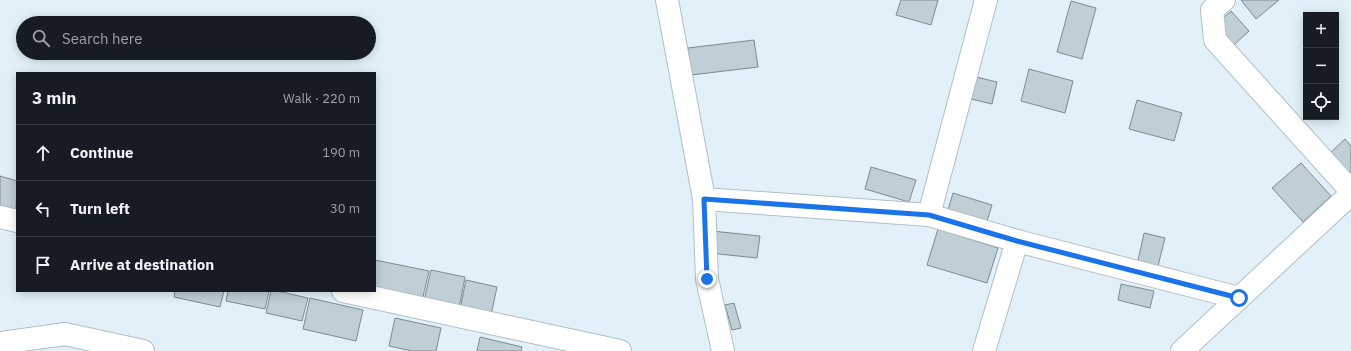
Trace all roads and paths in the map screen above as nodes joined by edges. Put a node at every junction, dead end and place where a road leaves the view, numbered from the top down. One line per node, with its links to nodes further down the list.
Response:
1 (667, 0): 5 (street)
2 (986, 0): 6 (street)
3 (1224, 0): 4 (street)
4 (1351, 193): 11 (street)
5 (704, 199): 6 (street); 15 (street)
6 (929, 215): 9 (street)
7 (0, 217): 8 (street)
8 (16, 221)
9 (1017, 241): 11 (street); 16 (street)
10 (348, 292): 14 (street)
11 (1239, 298): 17 (street)
12 (0, 343): 13 (street)
13 (143, 351)
14 (620, 351)
15 (724, 351)
16 (984, 351)
17 (1182, 351)

